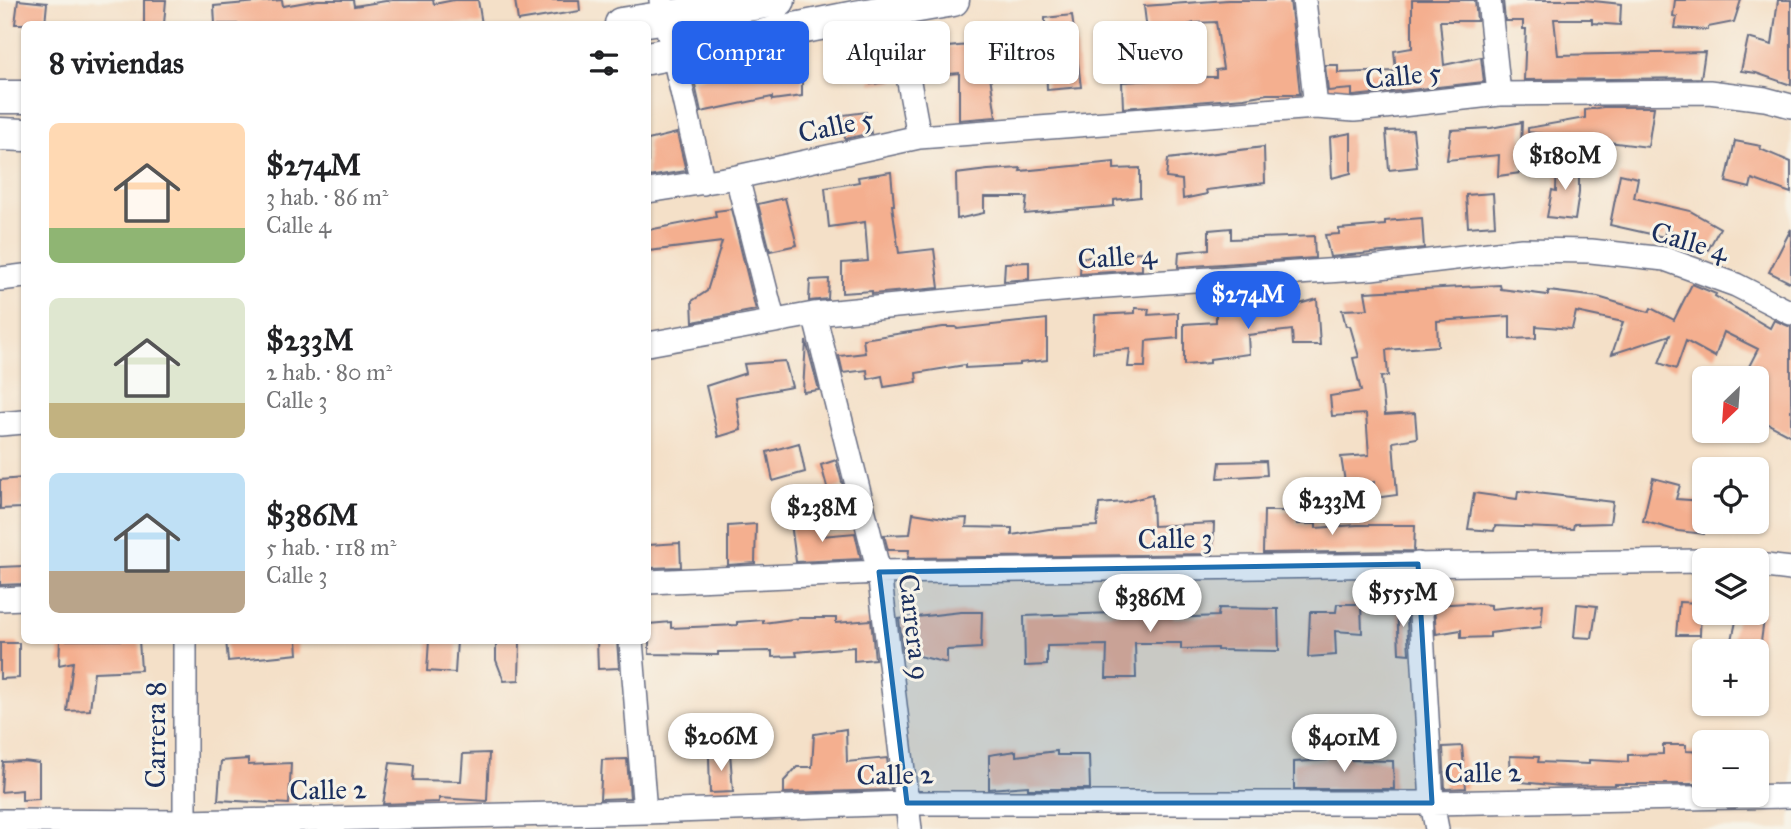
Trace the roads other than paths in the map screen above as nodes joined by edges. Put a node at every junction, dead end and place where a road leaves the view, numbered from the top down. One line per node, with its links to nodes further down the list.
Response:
1 (779, 0): 6 (street)
2 (953, 0): 5 (street)
3 (1304, 0): 13 (street)
4 (1489, 0): 9 (street)
5 (895, 5): 8 (street); 16 (street)
6 (663, 8): 7 (street); 8 (street)
7 (629, 21)
8 (661, 56): 18 (street)
9 (1499, 94): 12 (street, Calle 5); 13 (street, Calle 5)
10 (0, 97): 11 (street)
11 (21, 97)
12 (1791, 106)
13 (1316, 107): 16 (street, Calle 5)
14 (0, 134): 15 (street)
15 (21, 135)
16 (919, 137): 17 (street, Calle 5)
17 (737, 177): 18 (street, Calle 5); 24 (street)
18 (703, 183): 19 (street, Calle 5)
19 (651, 191)
20 (21, 276): 21 (street)
21 (0, 279)
22 (1790, 311): 23 (street, Calle 4)
23 (814, 313): 24 (street, Calle 4); 32 (street, Carrera 9)
24 (773, 319): 25 (street, Calle 4)
25 (651, 343)
26 (21, 422): 27 (street)
27 (0, 424)
28 (1692, 561): 29 (street, Calle 3)
29 (1418, 565): 32 (street, Calle 3); 40 (street)
30 (1769, 566): 31 (street)
31 (1791, 569)
32 (879, 572): 33 (street, Calle 3); 39 (street, Carrera 9)
33 (651, 582)
34 (21, 598): 35 (street)
35 (0, 599)
36 (185, 644): 43 (street, Carrera 8)
37 (631, 644): 41 (street)
38 (1791, 796): 40 (street, Calle 2)
39 (907, 803): 40 (street, Calle 2); 41 (street, Calle 2); 44 (street, Carrera 9)
40 (1432, 803): 45 (street)
41 (645, 811): 43 (street, Calle 2)
42 (0, 821): 43 (street, Calle 2)
43 (185, 825)
44 (910, 829)
45 (1437, 829)

